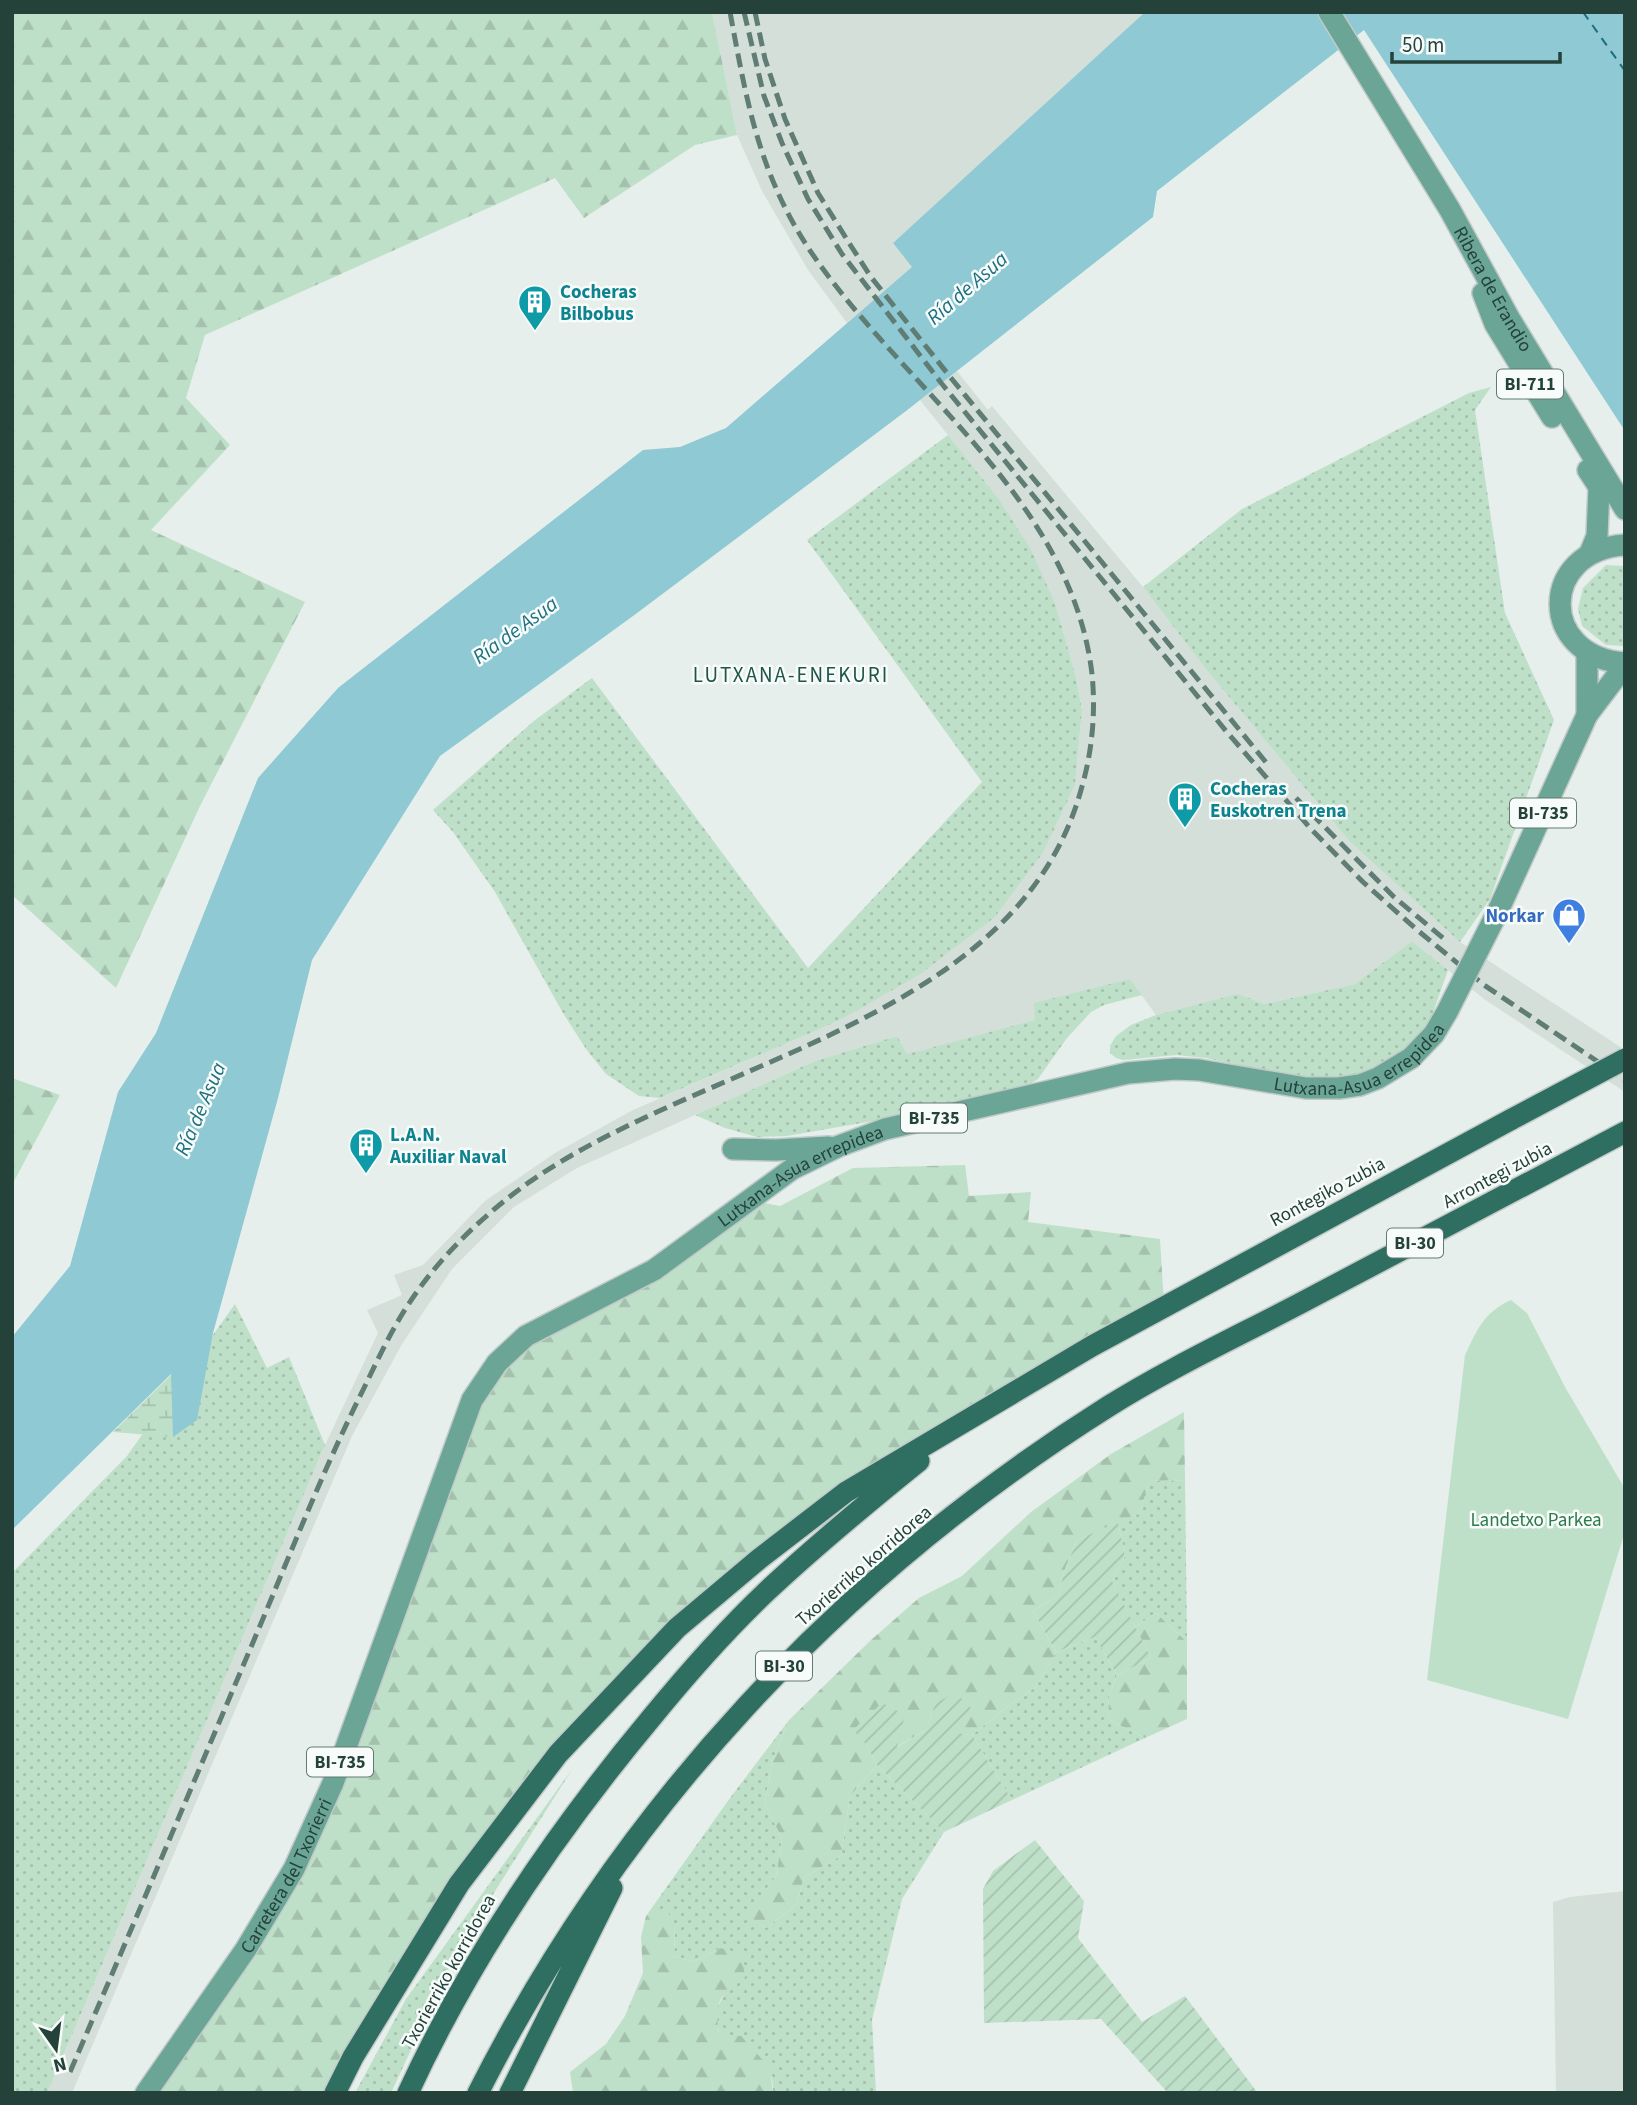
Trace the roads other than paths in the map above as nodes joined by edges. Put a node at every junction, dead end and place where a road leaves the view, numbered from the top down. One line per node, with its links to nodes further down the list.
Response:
1 (1329, 12): 2 (main road, Ribera de Erandio / BI-711)
2 (1450, 210): 3 (main road, Ribera de Erandio / BI-711); 5 (main road, Ribera de Erandio / BI-711)
3 (1625, 509)
4 (1625, 545): 5 (main road)
5 (1590, 553): 6 (main road, BI-711)
6 (1587, 653): 7 (main road); 8 (main road)
7 (1625, 664): 8 (main road)
8 (1587, 715): 11 (main road, Lutxana-Asua errepidea / BI-735, bridge)
9 (1625, 1059): 14 (highway, Rontegiko zubia, bridge)
10 (1625, 1132): 13 (highway, Arrontegi zubia / BI-30)
11 (839, 1146): 12 (main road); 15 (main road, Lutxana-Asua errepidea / BI-735)
12 (733, 1149)
13 (1205, 1353): 16 (highway, Txorierriko korridorea / BI-30)
14 (1038, 1378): 18 (highway); 19 (highway, Txorierriko korridorea)
15 (472, 1400): 17 (main road, Carretera del Txorierri / BI-735)
16 (642, 1829): 20 (highway, Txorierriko korridorea / BI-30); 21 (highway)
17 (146, 2093)
18 (335, 2093)
19 (408, 2093)
20 (478, 2093)
21 (510, 2093)

